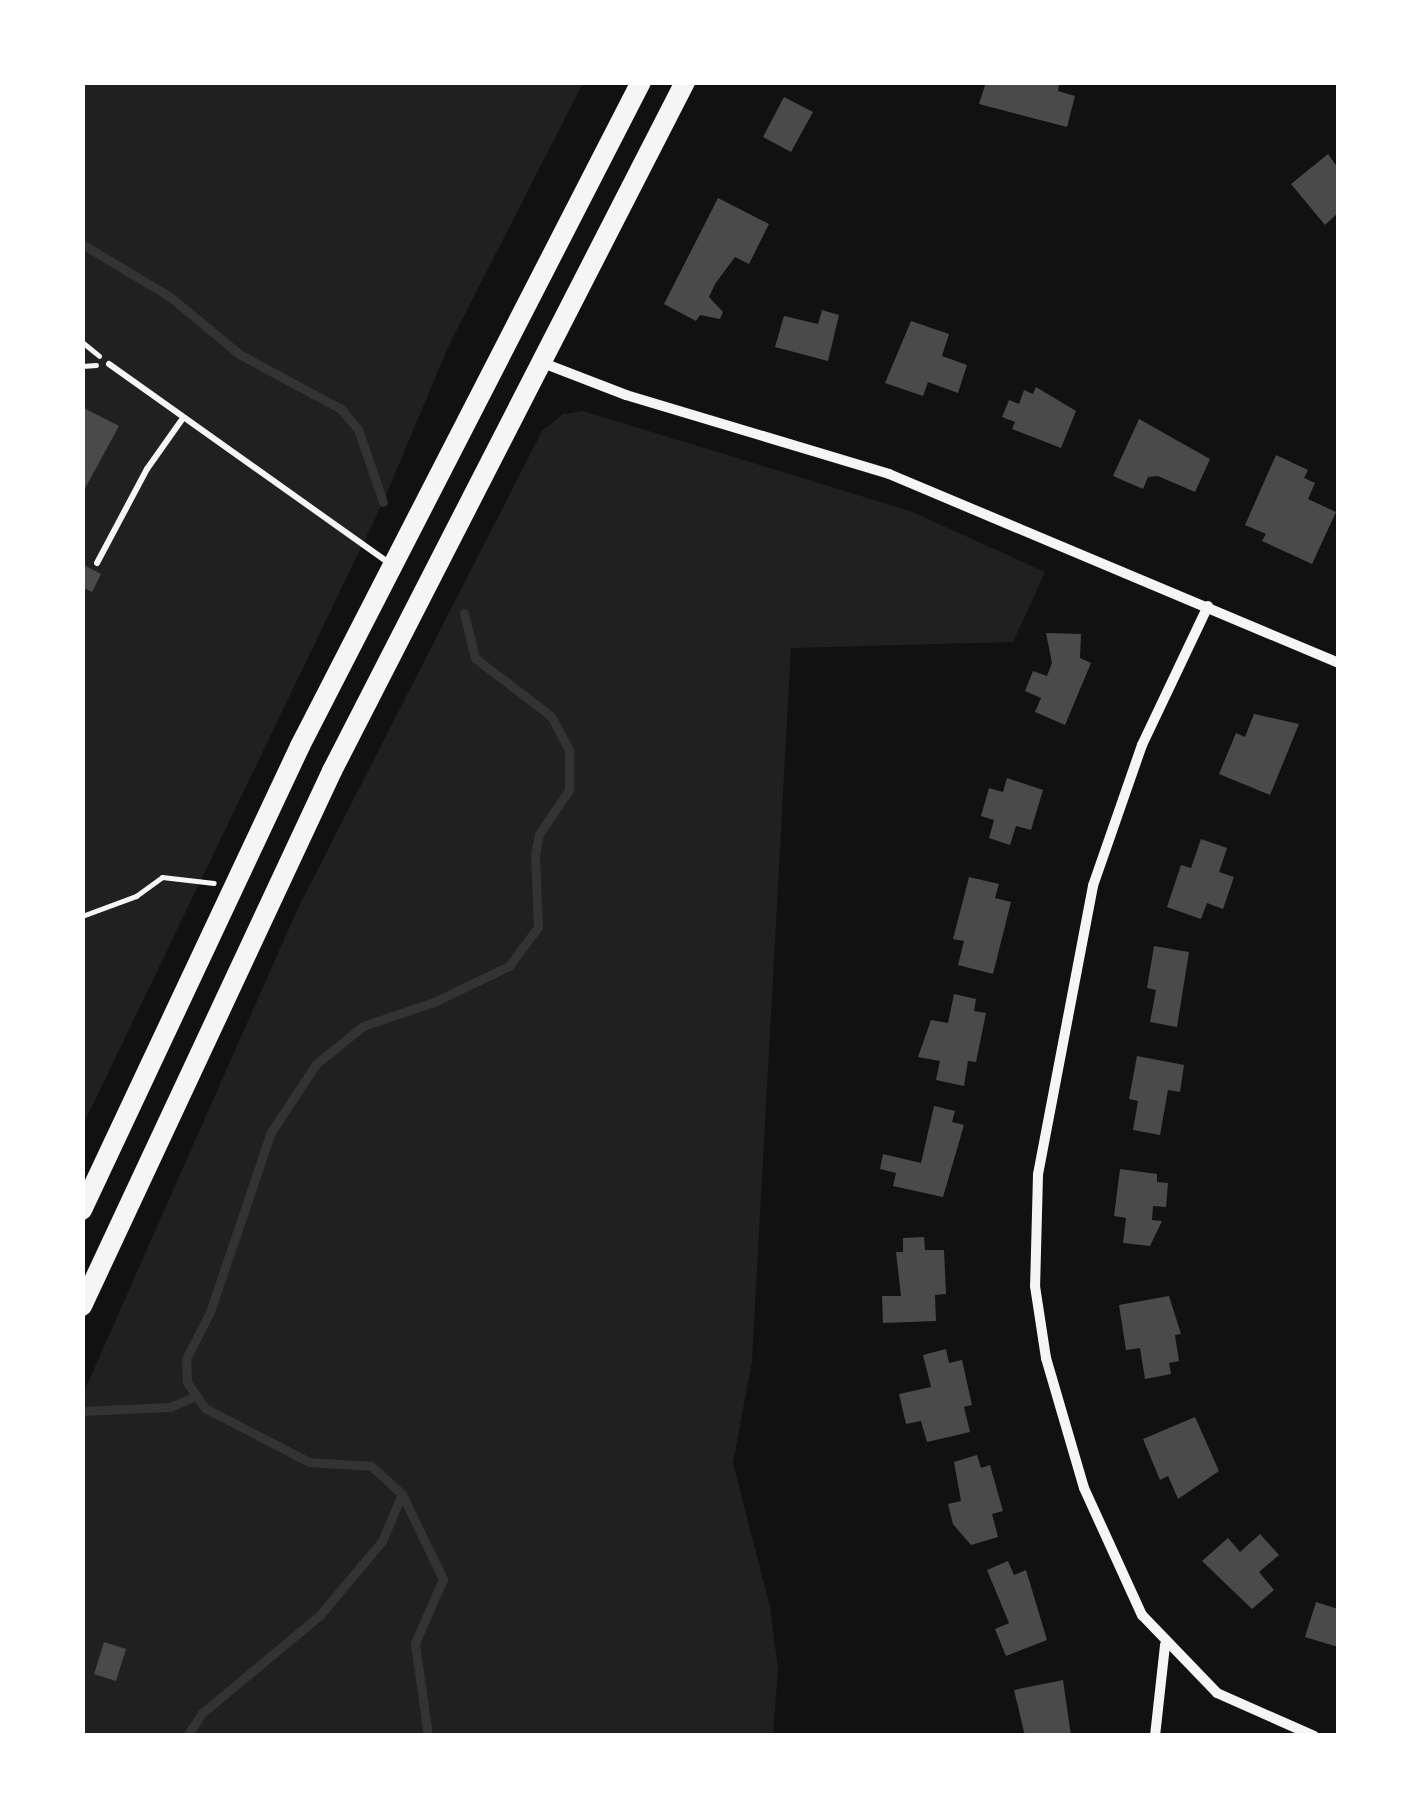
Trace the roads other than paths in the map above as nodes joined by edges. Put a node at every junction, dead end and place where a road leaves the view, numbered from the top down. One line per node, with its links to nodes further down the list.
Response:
1 (641, 82): 7 (highway)
2 (684, 82): 3 (highway)
3 (543, 363): 8 (street); 11 (highway)
4 (109, 364): 5 (lane)
5 (181, 422): 6 (lane); 7 (lane)
6 (97, 562)
7 (393, 566): 10 (highway)
8 (1208, 606): 9 (street); 12 (street)
9 (1338, 663)
10 (82, 1210)
11 (82, 1306)
12 (1165, 1645): 13 (street); 14 (street)
13 (1155, 1736)
14 (1314, 1736)

